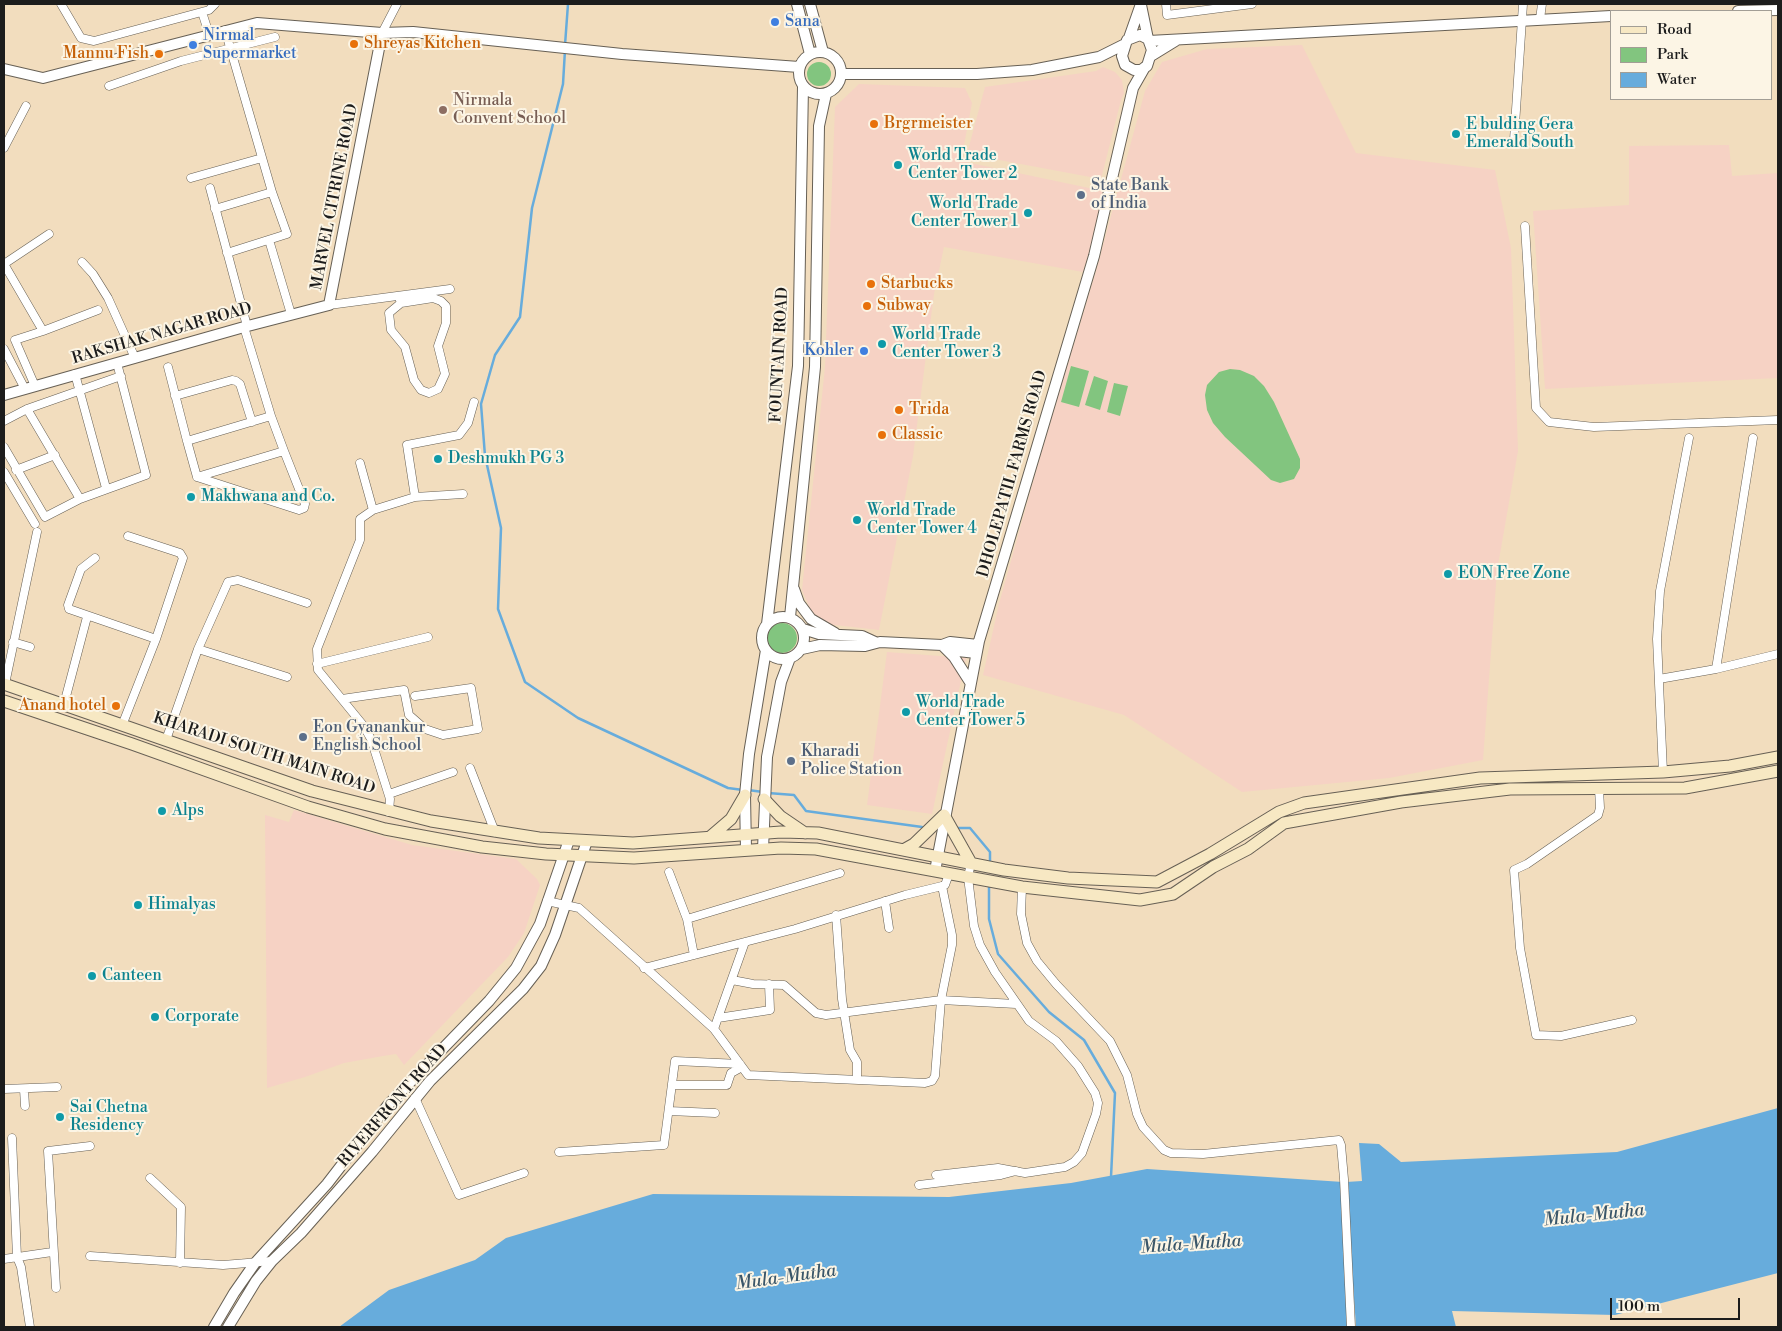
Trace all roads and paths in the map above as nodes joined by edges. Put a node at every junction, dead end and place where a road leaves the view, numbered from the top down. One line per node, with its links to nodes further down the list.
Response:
1 (61, 4): 14 (street)
2 (215, 4): 14 (street)
3 (396, 4): 19 (street)
4 (797, 4): 27 (street)
5 (810, 4): 26 (street)
6 (1141, 4): 23 (street); 24 (street)
7 (1166, 4): 8 (street)
8 (1252, 4)
9 (1523, 4): 17 (street)
10 (1542, 4): 16 (street)
11 (1765, 7): 12 (street); 13 (street)
12 (1745, 10)
13 (1778, 10)
14 (202, 12): 20 (street)
15 (1610, 16): 16 (street)
16 (1540, 19): 17 (street)
17 (1521, 20): 22 (street); 41 (street)
18 (225, 30): 19 (street); 20 (street); 25 (street)
19 (382, 32): 31 (street); 55 (street, MARVEL CITRINE ROAD)
20 (209, 34): 33 (street)
21 (275, 37): 25 (street)
22 (1180, 39): 23 (street); 28 (street)
23 (1149, 40): 24 (street); 28 (street)
24 (1127, 41): 29 (street); 30 (street)
25 (230, 47): 35 (street); 43 (street)
26 (824, 52): 27 (street); 34 (street)
27 (810, 54): 31 (street)
28 (1150, 56): 32 (street)
29 (1099, 57): 30 (street); 34 (street)
30 (1126, 65): 32 (street); 37 (street, DHOLEPATIL FARMS ROAD)
31 (799, 67): 36 (street, FOUNTAIN ROAD)
32 (1145, 67): 37 (street, DHOLEPATIL FARMS ROAD)
33 (4, 69)
34 (841, 74): 38 (street, FOUNTAIN ROAD)
35 (109, 86)
36 (802, 86): 38 (street); 97 (street, FOUNTAIN ROAD)
37 (1133, 88): 108 (street, DHOLEPATIL FARMS ROAD)
38 (826, 94): 93 (street, FOUNTAIN ROAD)
39 (26, 106): 40 (street)
40 (7, 136): 42 (street)
41 (1514, 140)
42 (4, 148)
43 (262, 158): 44 (street); 46 (street)
44 (191, 178)
45 (210, 188): 47 (street)
46 (272, 192): 47 (street); 50 (street)
47 (215, 209): 51 (street)
48 (1525, 226): 73 (street)
49 (50, 234): 59 (street)
50 (269, 240): 51 (street); 57 (street)
51 (227, 253): 58 (street)
52 (82, 262): 61 (street)
53 (450, 289): 54 (street, MARVEL CITRINE ROAD)
54 (400, 300): 54 (street); 55 (street, MARVEL CITRINE ROAD)
55 (329, 305): 57 (street, RAKSHAK NAGAR ROAD)
56 (98, 310): 59 (street)
57 (291, 314): 58 (street, RAKSHAK NAGAR ROAD)
58 (245, 326): 61 (street, RAKSHAK NAGAR ROAD); 72 (street)
59 (43, 331): 66 (street)
60 (4, 349): 66 (street)
61 (134, 358): 62 (street, RAKSHAK NAGAR ROAD)
62 (117, 363): 64 (street, RAKSHAK NAGAR ROAD); 65 (street)
63 (168, 367): 69 (street)
64 (75, 374): 66 (street, RAKSHAK NAGAR ROAD); 67 (street)
65 (121, 376): 67 (street); 86 (street)
66 (30, 388): 68 (street, RAKSHAK NAGAR ROAD)
67 (79, 390): 71 (street); 86 (street)
68 (4, 395)
69 (175, 396): 75 (street); 78 (street)
70 (474, 402): 88 (street)
71 (27, 409): 74 (street); 81 (street)
72 (271, 416): 75 (street); 80 (street)
73 (1778, 420)
74 (4, 421)
75 (252, 422): 78 (street)
76 (1689, 438): 115 (street)
77 (1752, 438): 113 (street)
78 (187, 441): 85 (street)
79 (4, 447): 83 (street)
80 (284, 450): 85 (street); 85 (street)
81 (55, 455): 83 (street); 89 (street)
82 (360, 463): 90 (street)
83 (16, 470): 89 (street)
84 (4, 472): 102 (street)
85 (197, 477)
86 (106, 488): 89 (street)
87 (463, 494): 88 (street)
88 (415, 498): 90 (street)
89 (80, 499)
90 (372, 510): 112 (street)
91 (128, 536): 101 (street)
92 (94, 558): 95 (street)
93 (792, 584): 96 (street, FOUNTAIN ROAD); 99 (street)
94 (307, 603): 106 (street)
95 (87, 617): 101 (street); 121 (street)
96 (790, 617): 97 (street); 98 (street)
97 (767, 624): 109 (street, FOUNTAIN ROAD)
98 (803, 629): 99 (street); 107 (street)
99 (841, 635): 103 (street)
100 (428, 637): 112 (street)
101 (156, 640): 122 (street)
102 (14, 642): 105 (street); 117 (street)
103 (875, 642): 104 (street); 107 (street)
104 (945, 647): 108 (street); 116 (street)
105 (30, 648)
106 (198, 649): 114 (street); 123 (street)
107 (802, 649): 111 (street)
108 (977, 649): 116 (street, DHOLEPATIL FARMS ROAD)
109 (766, 650): 111 (street); 131 (street, FOUNTAIN ROAD)
110 (1778, 654): 113 (street)
111 (790, 658): 134 (street)
112 (317, 664): 119 (street)
113 (1716, 669): 115 (street)
114 (286, 677)
115 (1659, 679): 128 (street)
116 (970, 682): 136 (street, DHOLEPATIL FARMS ROAD)
117 (4, 684): 121 (main road, KHARADI SOUTH MAIN ROAD)
118 (415, 696): 119 (street)
119 (342, 699): 132 (street)
120 (4, 702): 147 (main road, KHARADI SOUTH MAIN ROAD)
121 (64, 704): 122 (main road, KHARADI SOUTH MAIN ROAD)
122 (123, 723): 123 (main road, KHARADI SOUTH MAIN ROAD)
123 (166, 740): 135 (main road, KHARADI SOUTH MAIN ROAD)
124 (1778, 757): 128 (main road, KHARADI SOUTH MAIN ROAD)
125 (470, 768): 137 (street)
126 (1778, 770): 130 (main road, KHARADI SOUTH MAIN ROAD)
127 (453, 772): 132 (street)
128 (1663, 772): 129 (main road, KHARADI SOUTH MAIN ROAD)
129 (1450, 782): 133 (main road); 151 (main road, KHARADI SOUTH MAIN ROAD)
130 (1599, 788): 133 (main road, KHARADI SOUTH MAIN ROAD); 175 (street)
131 (746, 790): 140 (street, FOUNTAIN ROAD); 141 (main road)
132 (389, 794): 135 (street)
133 (1452, 796): 159 (main road, KHARADI SOUTH MAIN ROAD)
134 (764, 797): 138 (main road); 139 (street)
135 (389, 812): 137 (main road, KHARADI SOUTH MAIN ROAD)
136 (944, 815): 145 (main road); 149 (street, DHOLEPATIL FARMS ROAD); 150 (main road)
137 (495, 832): 142 (main road, KHARADI SOUTH MAIN ROAD)
138 (805, 833): 139 (main road, KHARADI SOUTH MAIN ROAD); 145 (main road, KHARADI SOUTH MAIN ROAD)
139 (763, 834): 140 (main road, KHARADI SOUTH MAIN ROAD); 144 (street)
140 (746, 835): 141 (main road, KHARADI SOUTH MAIN ROAD); 146 (street, FOUNTAIN ROAD)
141 (710, 837): 143 (main road, KHARADI SOUTH MAIN ROAD)
142 (569, 840): 143 (main road, KHARADI SOUTH MAIN ROAD); 147 (street, RIVERFRONT ROAD)
143 (587, 841): 148 (street, RIVERFRONT ROAD)
144 (762, 849): 146 (main road, KHARADI SOUTH MAIN ROAD); 152 (main road, KHARADI SOUTH MAIN ROAD)
145 (905, 849): 149 (main road, KHARADI SOUTH MAIN ROAD)
146 (746, 850): 148 (main road, KHARADI SOUTH MAIN ROAD)
147 (563, 855): 148 (main road, KHARADI SOUTH MAIN ROAD); 160 (street, RIVERFRONT ROAD)
148 (581, 856): 162 (street, RIVERFRONT ROAD)
149 (937, 856): 150 (main road, KHARADI SOUTH MAIN ROAD); 152 (street, DHOLEPATIL FARMS ROAD)
150 (975, 864): 151 (main road, KHARADI SOUTH MAIN ROAD); 156 (street)
151 (1000, 869): 157 (main road)
152 (935, 871): 155 (main road, KHARADI SOUTH MAIN ROAD)
153 (669, 872): 164 (street)
154 (840, 873): 164 (street)
155 (949, 874): 156 (main road, KHARADI SOUTH MAIN ROAD); 158 (street)
156 (973, 878): 157 (main road, KHARADI SOUTH MAIN ROAD); 172 (street)
157 (997, 883): 159 (main road, KHARADI SOUTH MAIN ROAD)
158 (942, 886): 161 (street); 171 (street)
159 (1022, 887): 206 (street)
160 (547, 901): 162 (street); 201 (street, RIVERFRONT ROAD)
161 (885, 901): 163 (street); 165 (street)
162 (564, 904): 168 (street); 183 (street, RIVERFRONT ROAD)
163 (836, 915): 166 (street); 173 (street)
164 (687, 920): 167 (street)
165 (889, 928)
166 (745, 942): 167 (street); 169 (street)
167 (694, 955): 168 (street)
168 (644, 968): 176 (street)
169 (732, 980): 170 (street); 174 (street)
170 (769, 984): 173 (street); 174 (street)
171 (941, 1000): 172 (street); 173 (street); 178 (street)
172 (1016, 1004): 190 (street)
173 (844, 1013): 178 (street)
174 (718, 1018): 176 (street)
175 (1632, 1020)
176 (714, 1029): 177 (street)
177 (741, 1066): 178 (street); 179 (street); 179 (street)
178 (857, 1080)
179 (672, 1085): 185 (street)
180 (57, 1087): 182 (street)
181 (4, 1089): 182 (street)
182 (24, 1089): 184 (street)
183 (415, 1098): 191 (street); 199 (street, RIVERFRONT ROAD)
184 (25, 1106)
185 (669, 1111): 186 (street); 189 (street)
186 (715, 1113)
187 (12, 1138): 197 (street)
188 (90, 1146): 195 (street)
189 (559, 1152)
190 (1016, 1171): 192 (street); 194 (street)
191 (524, 1173)
192 (936, 1176)
193 (150, 1178): 200 (street)
194 (919, 1185)
195 (52, 1252): 197 (street); 202 (street)
196 (90, 1256): 200 (street)
197 (17, 1257): 198 (street); 203 (street)
198 (4, 1259)
199 (272, 1261): 201 (street); 205 (street, RIVERFRONT ROAD)
200 (180, 1263): 201 (street)
201 (255, 1263): 204 (street, RIVERFRONT ROAD)
202 (56, 1288)
203 (30, 1327)
204 (214, 1327)
205 (228, 1327)
206 (1351, 1327)

